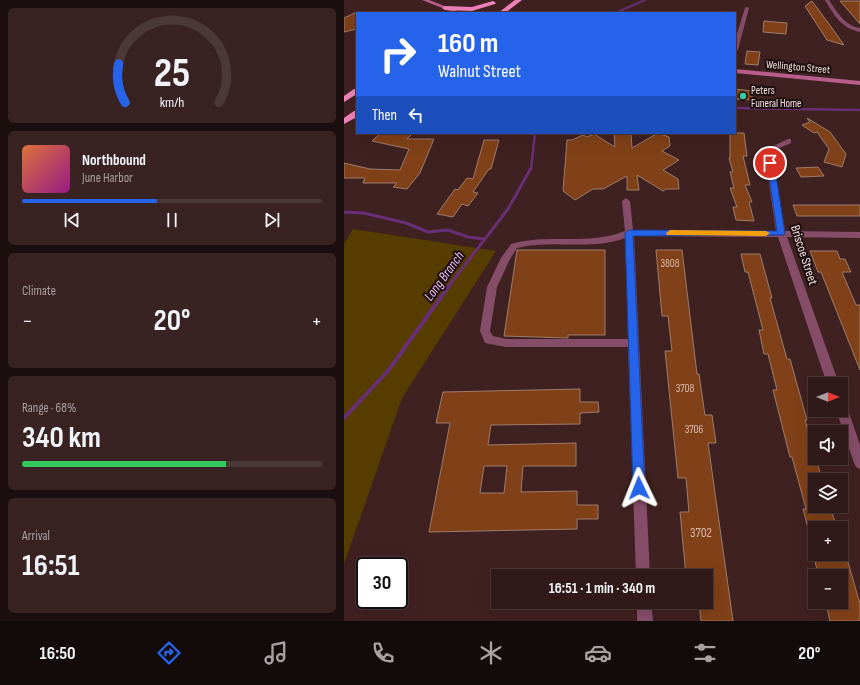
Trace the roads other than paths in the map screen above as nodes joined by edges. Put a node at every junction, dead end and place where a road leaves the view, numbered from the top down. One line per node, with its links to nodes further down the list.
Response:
1 (424, 0): 5 (street)
2 (519, 0): 10 (highway)
3 (827, 0): 11 (street)
4 (495, 1): 5 (highway); 9 (highway)
5 (446, 8): 7 (highway); 8 (street)
6 (747, 8): 12 (street)
7 (449, 12)
8 (457, 12)
9 (478, 12)
10 (502, 12)
11 (860, 30)
12 (736, 46)
13 (736, 71): 14 (street, Wellington Street)
14 (860, 83)
15 (356, 92): 16 (highway)
16 (344, 100)
17 (356, 114): 18 (highway)
18 (344, 122)
19 (788, 141): 22 (street, Briscoe Street)
20 (626, 201): 21 (street)
21 (629, 233): 22 (street); 24 (street); 24 (street)
22 (781, 233): 23 (street); 25 (street, Briscoe Street)
23 (860, 234)
24 (633, 343): 28 (street)
25 (831, 377)
26 (844, 417): 27 (street)
27 (860, 463)
28 (643, 569)
29 (644, 609): 30 (street)
30 (645, 621)

